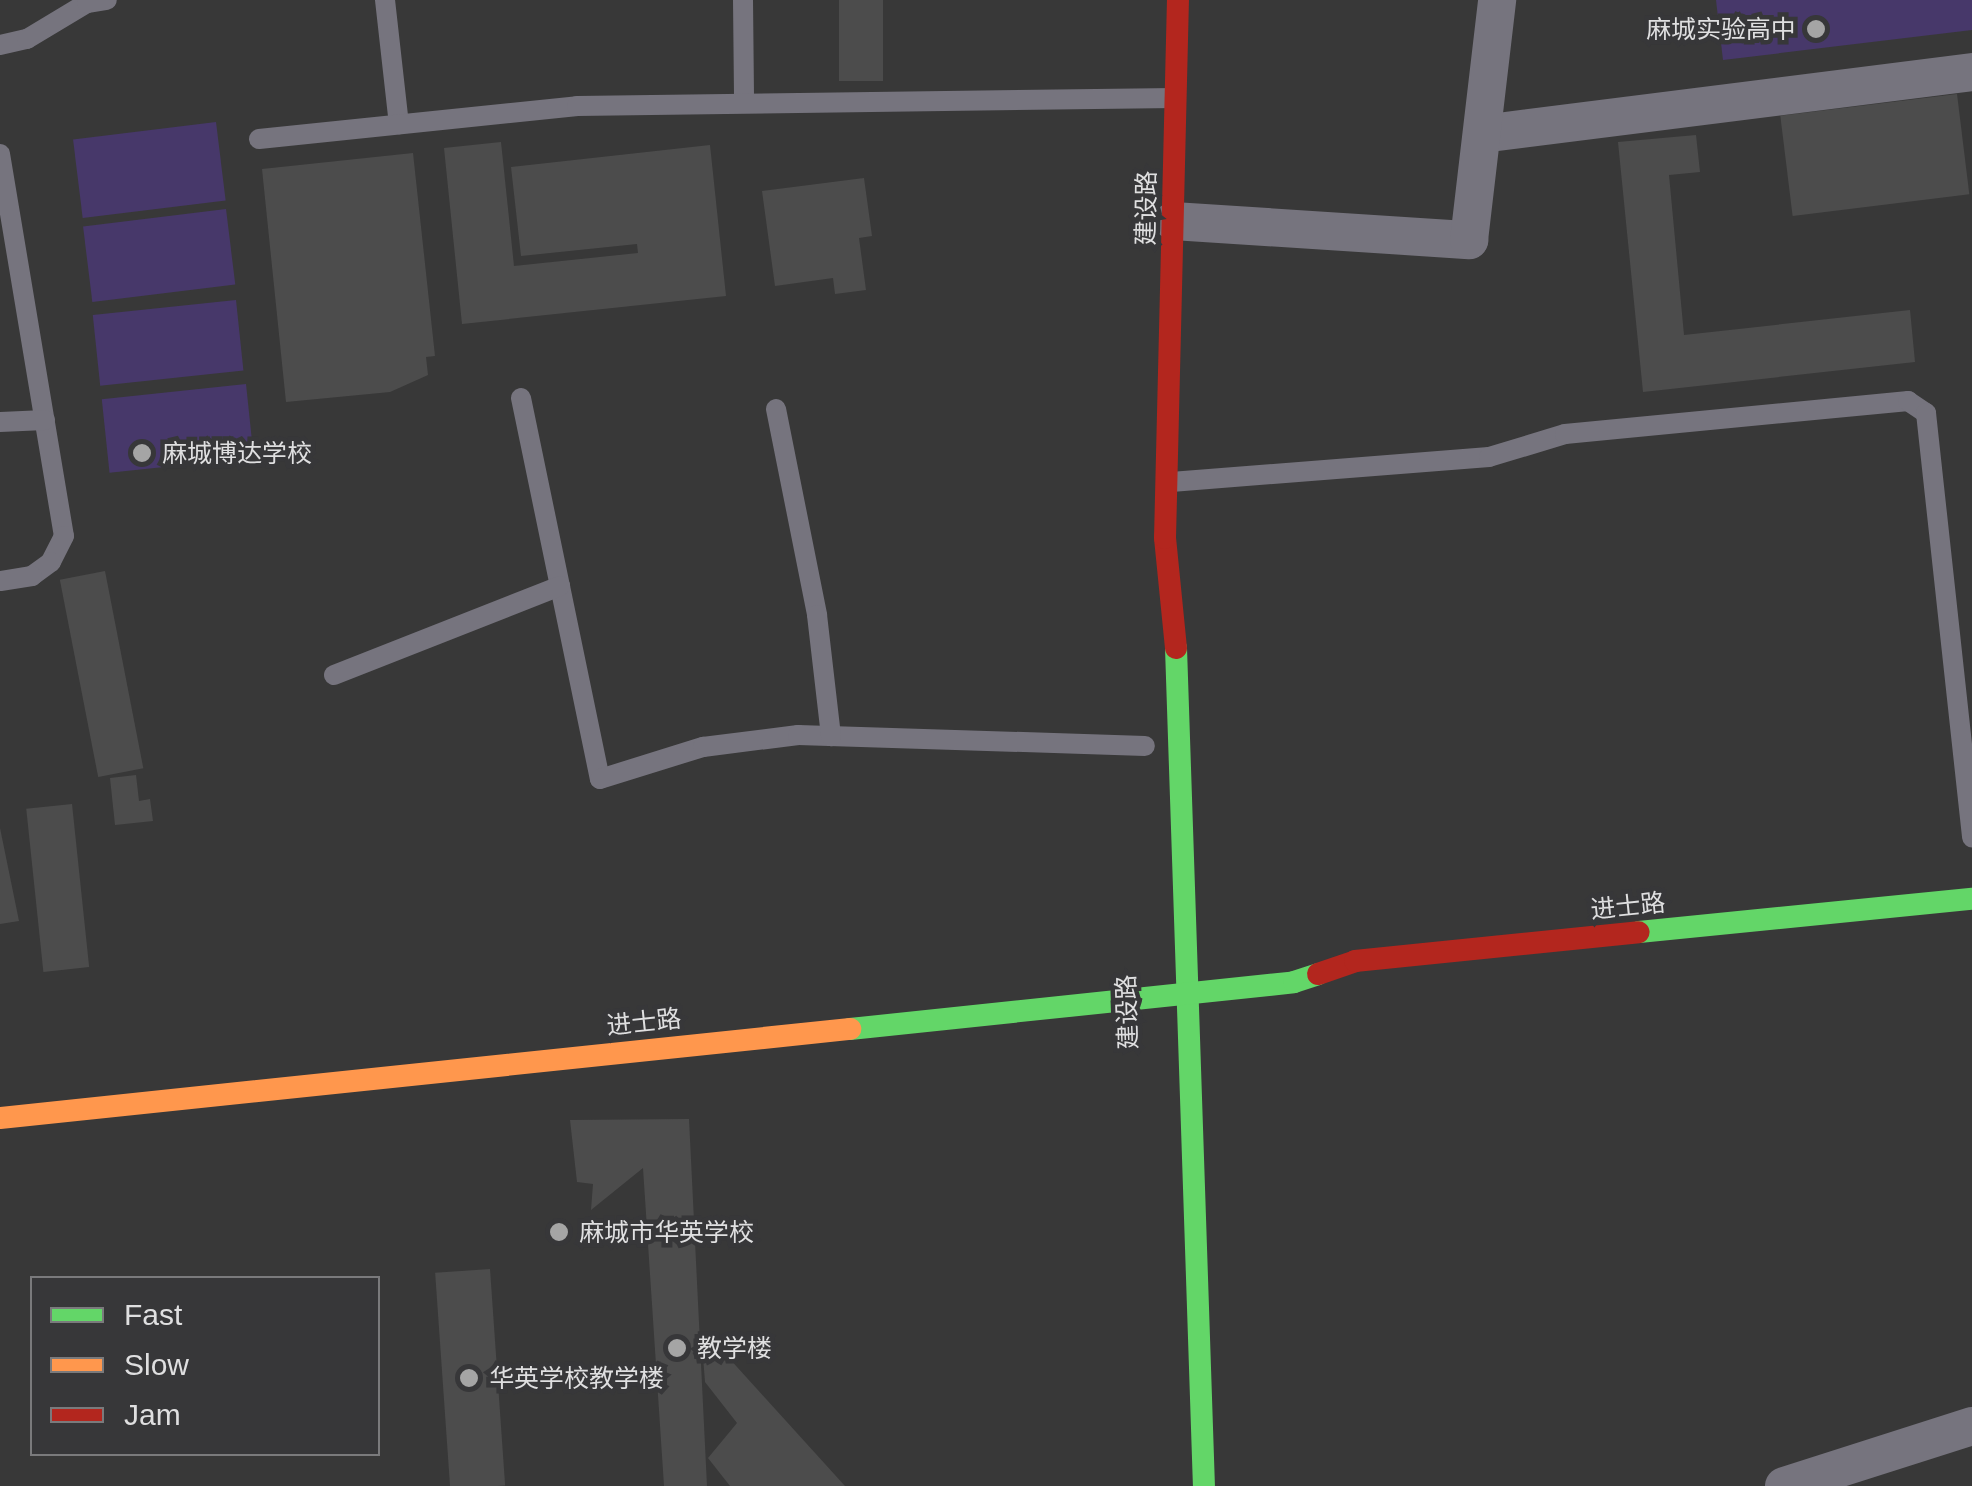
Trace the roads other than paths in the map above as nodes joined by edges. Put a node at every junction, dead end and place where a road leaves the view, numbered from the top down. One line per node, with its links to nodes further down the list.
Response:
1 (107, 0): 6 (lane)
2 (386, 0): 10 (lane)
3 (743, 0): 9 (lane)
4 (1178, 0): 8 (main road, 建设路)
5 (1497, 0): 11 (street)
6 (0, 45)
7 (1972, 72): 11 (street)
8 (1176, 98): 9 (lane); 14 (main road, 建设路)
9 (744, 99): 10 (lane)
10 (399, 124): 12 (lane)
11 (1482, 134): 14 (street)
12 (259, 139)
13 (0, 154): 17 (lane)
14 (1173, 221): 19 (main road, 建设路)
15 (521, 398): 22 (lane)
16 (776, 410): 25 (lane)
17 (45, 420): 18 (lane); 21 (lane)
18 (0, 422)
19 (1167, 482): 20 (main road, 建设路); 27 (lane)
20 (1165, 538): 23 (main road, 建设路); 32 (main road, 建设路)
21 (0, 581)
22 (560, 586): 24 (lane); 25 (lane)
23 (1149, 634)
24 (334, 675)
25 (831, 736): 26 (lane)
26 (1145, 747)
27 (1972, 838)
28 (1972, 899): 29 (main road, 进士路)
29 (1294, 982): 31 (main road, 进士路); 32 (main road, 进士路)
30 (1154, 986): 32 (main road, 进士路); 33 (main road, 建设路); 34 (main road, 进士路)
31 (1342, 989)
32 (1189, 992): 36 (main road, 建设路)
33 (1155, 1030)
34 (0, 1118)
35 (1972, 1426): 37 (street)
36 (1204, 1486)
37 (1784, 1486)

